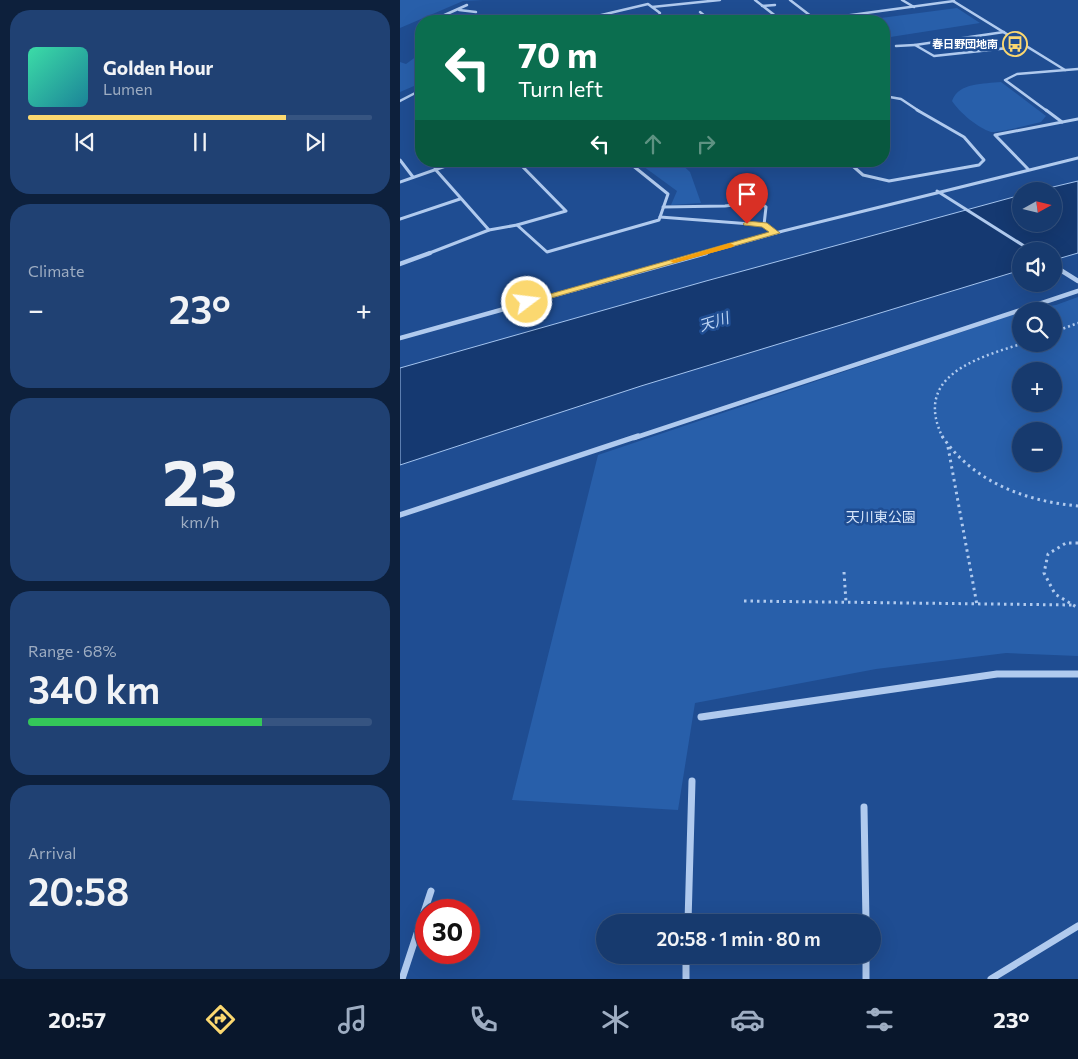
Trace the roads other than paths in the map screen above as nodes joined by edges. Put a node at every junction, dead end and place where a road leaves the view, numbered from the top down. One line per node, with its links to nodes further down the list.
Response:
1 (650, 0): 7 (street)
2 (720, 0): 11 (street)
3 (755, 0): 10 (street)
4 (790, 0): 21 (street)
5 (902, 0): 12 (street)
6 (953, 1): 12 (street); 23 (street)
7 (648, 4): 11 (street); 17 (street)
8 (467, 5): 13 (street)
9 (775, 5): 10 (street)
10 (762, 6): 20 (street)
11 (652, 7): 18 (street)
12 (914, 7): 22 (street)
13 (457, 10): 14 (street); 16 (street)
14 (476, 12)
15 (700, 12): 19 (street)
16 (445, 15)
17 (601, 15)
18 (659, 15)
19 (704, 15)
20 (774, 15)
21 (810, 15)
22 (854, 15)
23 (1004, 32): 24 (street); 26 (street)
24 (915, 45): 25 (street); 26 (street)
25 (896, 46)
26 (1026, 46): 28 (street)
27 (1078, 68): 28 (street)
28 (1065, 70): 33 (street)
29 (415, 93): 31 (street)
30 (890, 96): 39 (street)
31 (400, 100)
32 (1078, 119): 33 (street)
33 (1062, 122): 40 (street)
34 (1078, 158): 40 (street)
35 (400, 160): 42 (street)
36 (443, 167): 41 (street)
37 (523, 167): 49 (street)
38 (634, 167): 46 (street)
39 (853, 167)
40 (1028, 168): 44 (street)
41 (435, 170): 42 (street); 45 (street)
42 (413, 177): 43 (street)
43 (400, 182)
44 (937, 191): 52 (street); 53 (street)
45 (460, 198): 48 (street); 51 (street)
46 (664, 206): 47 (street); 50 (street)
47 (660, 216): 49 (street); 50 (street)
48 (400, 219)
49 (517, 225): 51 (street)
50 (764, 225): 52 (street)
51 (489, 230): 54 (street)
52 (776, 233): 58 (street)
53 (1018, 242)
54 (400, 264)
55 (1062, 271): 56 (street)
56 (1078, 281)
57 (1078, 291): 59 (street)
58 (400, 338)
59 (400, 515)
60 (1078, 674): 61 (street)
61 (700, 717)
62 (692, 781): 65 (street)
63 (864, 807): 66 (street)
64 (431, 891): 70 (street)
65 (688, 914)
66 (866, 914)
67 (1078, 926): 73 (street)
68 (686, 964): 71 (street)
69 (866, 964): 72 (street)
70 (402, 979)
71 (686, 979)
72 (866, 979)
73 (991, 979)

